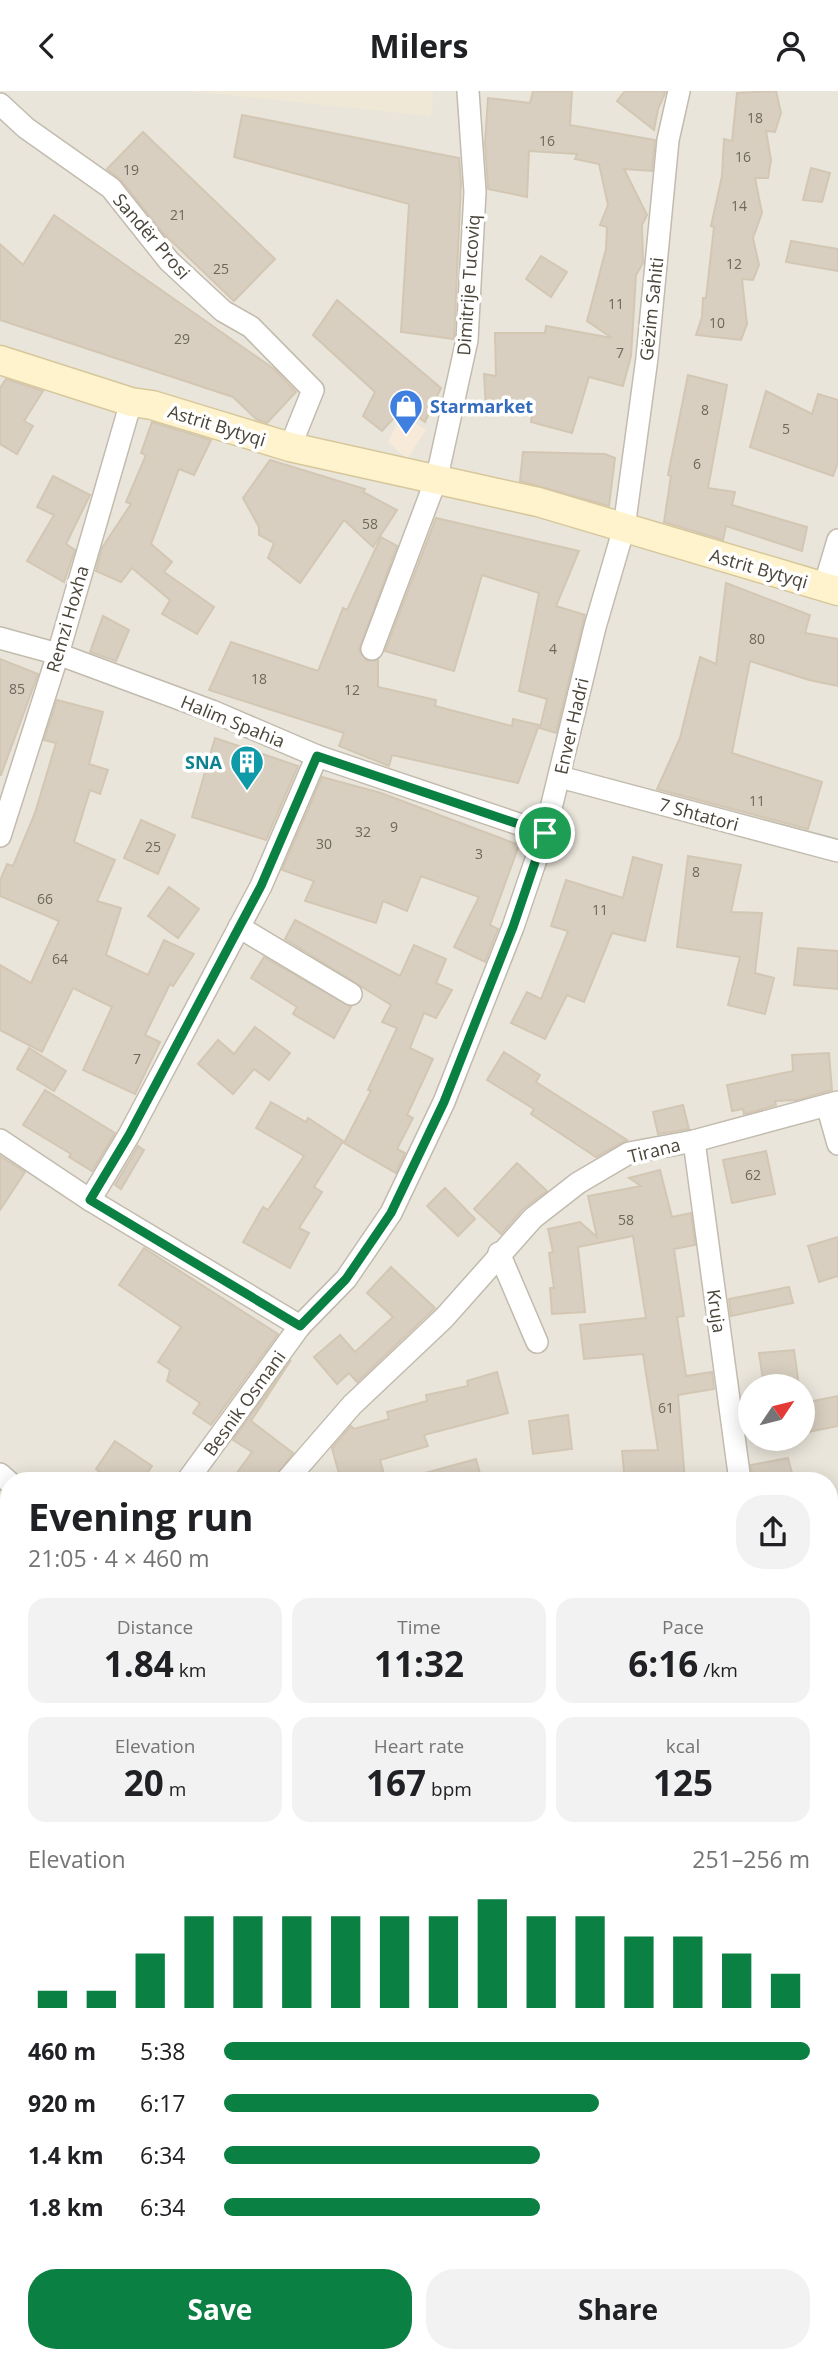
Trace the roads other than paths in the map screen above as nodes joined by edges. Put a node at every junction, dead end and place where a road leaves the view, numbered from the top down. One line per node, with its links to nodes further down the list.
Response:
1 (468, 91): 7 (street, Dimitrije Tucoviq)
2 (679, 91): 8 (street, Gëzim Sahiti)
3 (0, 104): 6 (street, Sandër Prosi)
4 (0, 360): 5 (street, Astrit Bytyqi)
5 (131, 403): 6 (street, Astrit Bytyqi); 13 (street, Remzi Hoxha)
6 (290, 447): 7 (street, Astrit Bytyqi)
7 (437, 477): 8 (street, Astrit Bytyqi); 12 (street)
8 (624, 528): 10 (street, Astrit Bytyqi); 15 (street, Enver Hadri)
9 (838, 540): 10 (street)
10 (831, 589)
11 (0, 638): 13 (street, Halim Spahia)
12 (372, 649)
13 (58, 653): 14 (street, Halim Spahia); 17 (street, Remzi Hoxha)
14 (317, 756): 16 (street, Halim Spahia); 19 (street)
15 (560, 777): 16 (street, Enver Hadri); 18 (street, 7 Shtatori)
16 (545, 833): 27 (street, Enver Hadri)
17 (0, 836)
18 (838, 851)
19 (239, 927): 20 (street); 25 (street)
20 (351, 995)
21 (832, 1104): 23 (street, Tirana); 24 (street)
22 (0, 1140): 25 (street)
23 (694, 1141): 26 (street, Tirana); 31 (street, Kruja)
24 (838, 1144)
25 (90, 1200): 27 (street)
26 (499, 1253): 28 (street); 30 (street, Tirana)
27 (300, 1326): 29 (street, Besnik Osmani)
28 (537, 1342)
29 (194, 1472)
30 (294, 1472)
31 (739, 1472)

